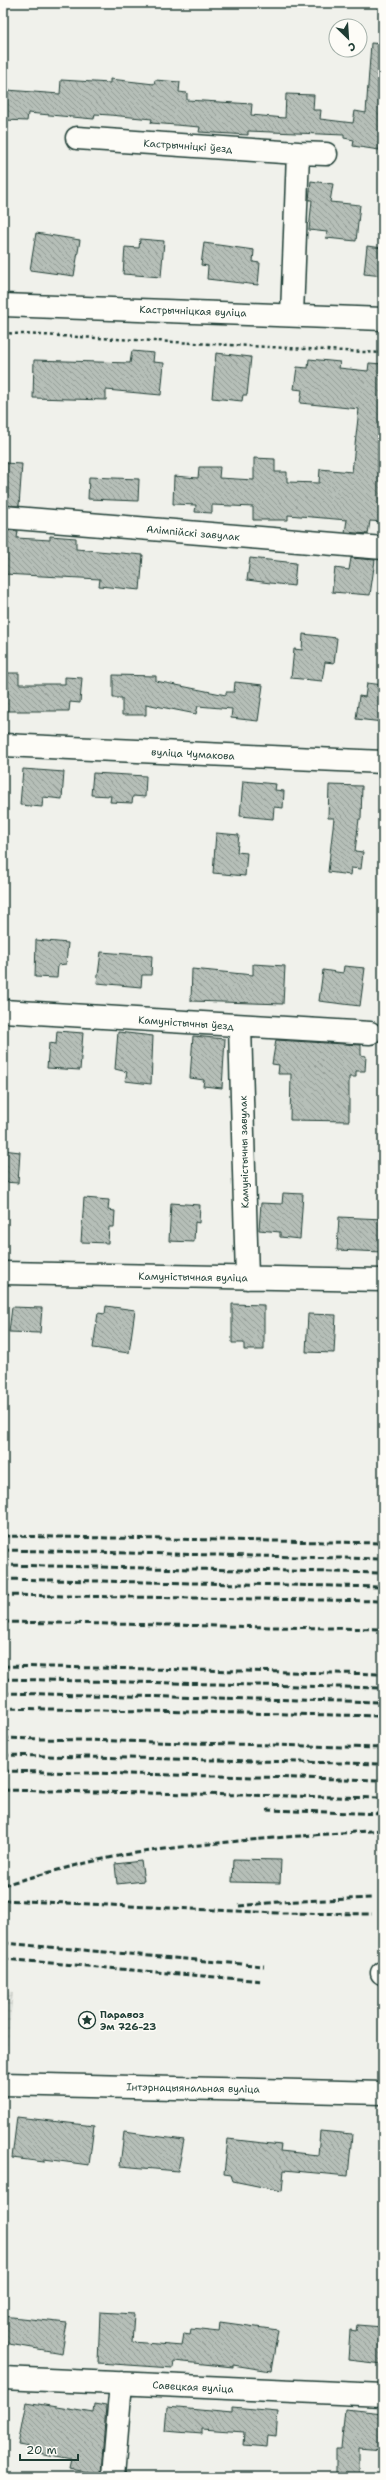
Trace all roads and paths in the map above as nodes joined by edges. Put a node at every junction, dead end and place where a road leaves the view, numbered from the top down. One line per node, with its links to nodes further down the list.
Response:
1 (77, 138): 2 (street, Кастрычніцкі ўезд)
2 (298, 153): 3 (street, Кастрычніцкі ўезд); 5 (street)
3 (326, 154)
4 (3, 304): 5 (street, Кастрычніцкая вуліца)
5 (292, 315): 6 (street, Кастрычніцкая вуліца)
6 (383, 319)
7 (3, 333): 8 (path)
8 (383, 353)
9 (3, 517): 10 (street, Алімпійскі завулак)
10 (383, 548)
11 (3, 745): 12 (street, вуліца Чумакова)
12 (383, 762)
13 (3, 1011): 14 (street, Камуністычны ўезд)
14 (240, 1026): 15 (street, Камуністычны ўезд); 17 (street, Камуністычны завулак)
15 (370, 1032)
16 (3, 1272): 17 (street, Камуністычная вуліца)
17 (247, 1278): 18 (street, Камуністычная вуліца)
18 (383, 1280)
19 (3, 2084): 20 (street, Інтэрнацыянальная вуліца)
20 (383, 2093)
21 (3, 2378): 22 (street, Савецкая вуліца)
22 (121, 2383): 23 (street, Савецкая вуліца); 24 (street)
23 (383, 2395)
24 (113, 2477)

